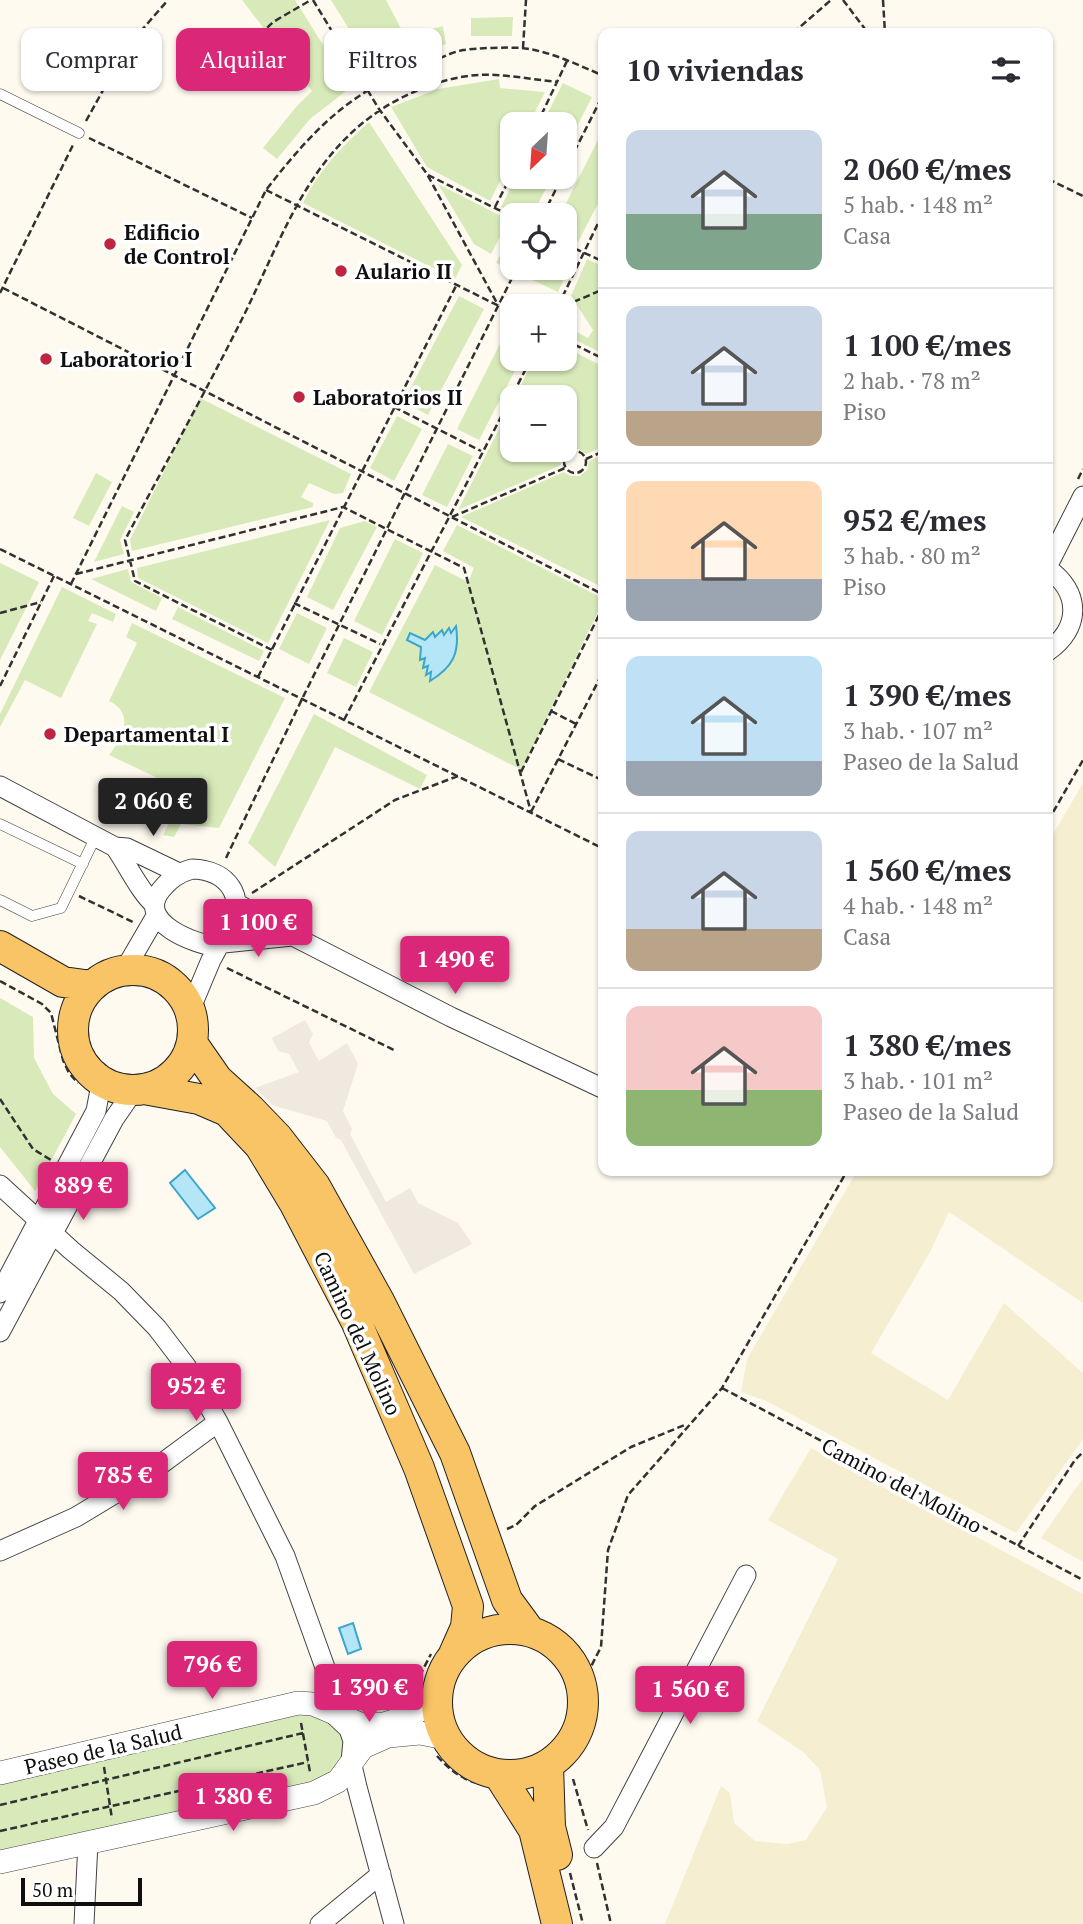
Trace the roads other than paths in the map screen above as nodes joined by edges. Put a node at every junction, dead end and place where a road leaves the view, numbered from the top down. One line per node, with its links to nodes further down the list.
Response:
1 (0, 94): 2 (lane)
2 (79, 133)
3 (1083, 496): 4 (street)
4 (1053, 557)
5 (1053, 571): 6 (street)
6 (1053, 648)
7 (0, 786): 9 (street)
8 (0, 824): 11 (lane)
9 (96, 836): 10 (street); 11 (lane)
10 (116, 847): 12 (street); 15 (street)
11 (83, 864): 13 (lane)
12 (179, 873): 14 (street); 15 (street)
13 (0, 900)
14 (236, 903): 16 (street); 18 (street)
15 (153, 917): 18 (street); 20 (street)
16 (293, 936): 18 (street); 25 (street)
17 (0, 946): 21 (main road)
18 (218, 950): 22 (street)
19 (0, 965): 23 (main road)
20 (124, 971): 21 (main road); 22 (main road)
21 (92, 986): 23 (main road)
22 (190, 1010): 24 (main road)
23 (74, 1022): 26 (main road)
24 (191, 1044): 27 (main road); 36 (main road, Camino del Molino)
25 (598, 1086)
26 (97, 1088): 27 (main road); 29 (street)
27 (139, 1089): 30 (street); 37 (main road, Camino del Molino)
28 (0, 1185): 29 (street)
29 (39, 1222): 30 (street); 31 (street)
30 (54, 1235): 32 (street); 33 (street)
31 (0, 1293)
32 (0, 1332)
33 (218, 1422): 34 (street); 38 (street)
34 (0, 1550)
35 (746, 1575): 45 (street)
36 (528, 1630): 37 (main road); 41 (main road)
37 (445, 1649): 39 (main road)
38 (329, 1710): 39 (street, Paseo de la Salud); 40 (street); 42 (street, Paseo de la Salud)
39 (429, 1721): 40 (street); 43 (main road)
40 (351, 1761): 44 (street); 47 (street)
41 (548, 1765): 43 (main road); 52 (main road)
42 (0, 1773)
43 (491, 1780): 51 (main road)
44 (88, 1842): 46 (street); 48 (street)
45 (594, 1848)
46 (0, 1862)
47 (381, 1874): 49 (street); 50 (street)
48 (84, 1924)
49 (320, 1924)
50 (394, 1924)
51 (557, 1924)
52 (575, 1924)

